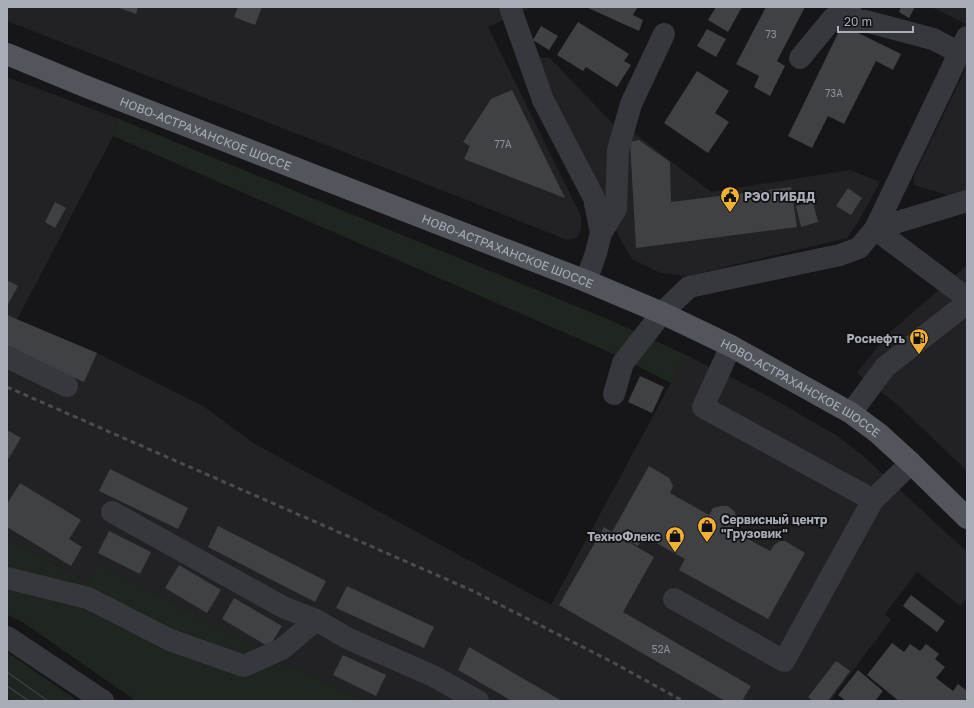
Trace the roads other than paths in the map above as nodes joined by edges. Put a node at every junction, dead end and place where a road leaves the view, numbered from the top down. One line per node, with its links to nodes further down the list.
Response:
1 (510, 7): 8 (street)
2 (664, 34): 8 (street)
3 (965, 46): 5 (street); 7 (street)
4 (7, 54): 9 (main road, НОВО-АСТРАХАНСКОЕ ШОССЕ)
5 (800, 58)
6 (967, 201): 7 (street)
7 (875, 229): 10 (street); 12 (street)
8 (601, 233): 9 (street)
9 (586, 281): 12 (main road, НОВО-АСТРАХАНСКОЕ ШОССЕ)
10 (967, 298)
11 (967, 303): 17 (street)
12 (662, 314): 13 (main road, НОВО-АСТРАХАНСКОЕ ШОССЕ); 16 (street)
13 (731, 346): 17 (main road, НОВО-АСТРАХАНСКОЕ ШОССЕ); 19 (street)
14 (7, 358): 15 (street)
15 (67, 386)
16 (614, 394)
17 (851, 413): 18 (main road, НОВО-АСТРАХАНСКОЕ ШОССЕ)
18 (911, 463): 19 (street); 21 (main road, НОВО-АСТРАХАНСКОЕ ШОССЕ)
19 (873, 500): 23 (street)
20 (112, 512): 24 (street)
21 (967, 518)
22 (7, 578): 24 (street)
23 (674, 599)
24 (316, 620): 27 (street)
25 (7, 637): 26 (street)
26 (103, 701)
27 (478, 701)

